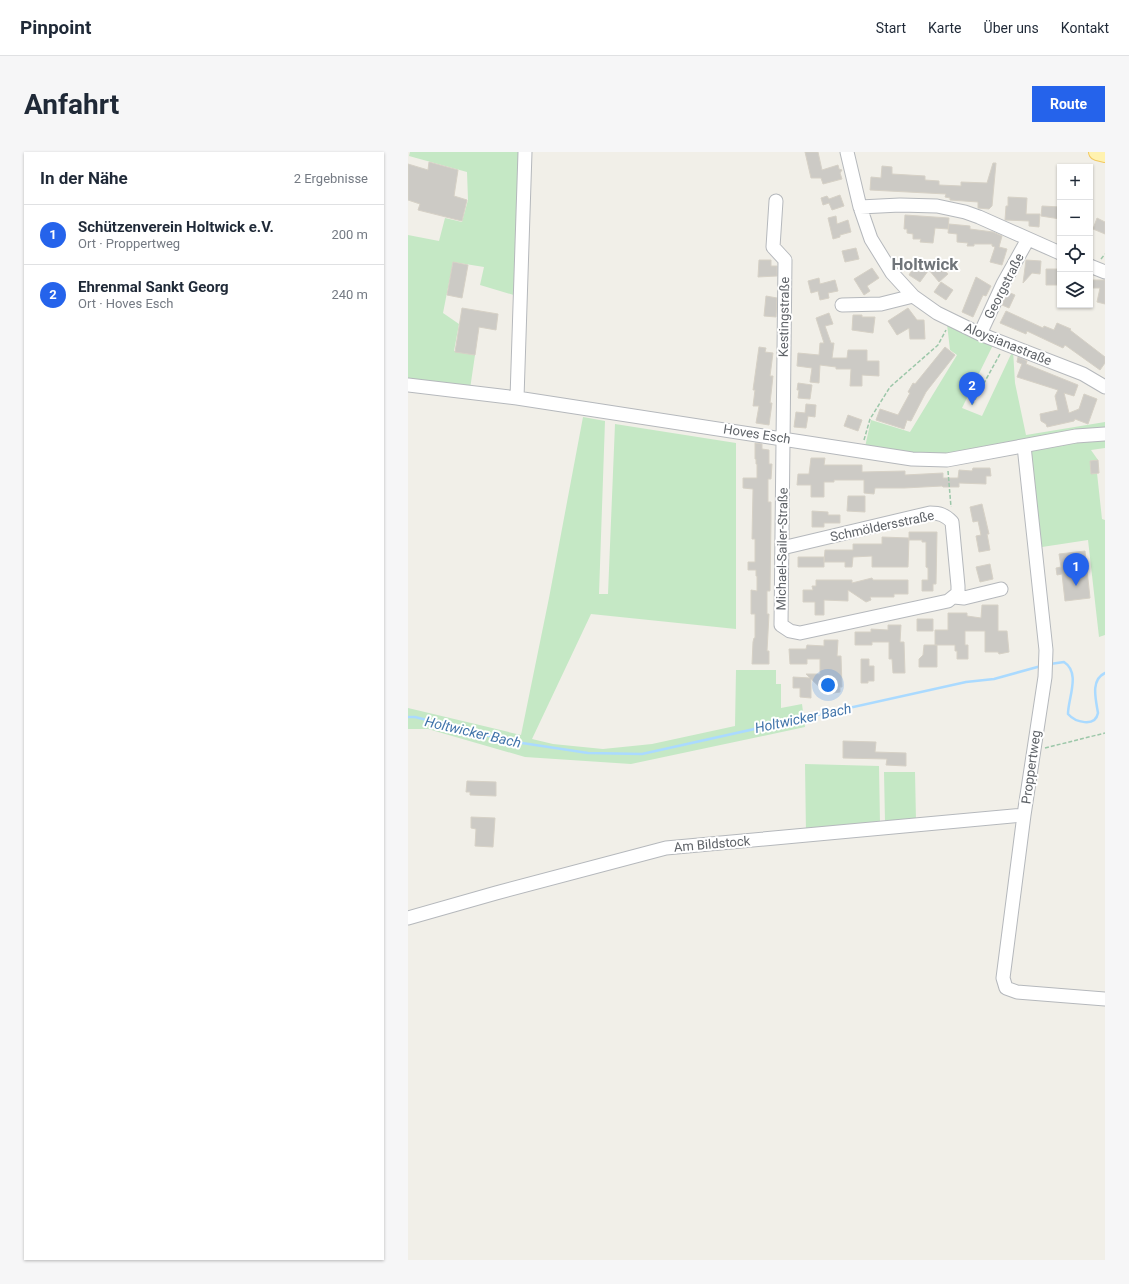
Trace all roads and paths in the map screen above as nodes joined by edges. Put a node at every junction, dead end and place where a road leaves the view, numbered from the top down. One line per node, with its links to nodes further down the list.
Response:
1 (525, 152): 18 (street)
2 (847, 152): 6 (street, Aloysianastraße)
3 (1097, 152): 4 (main road)
4 (1105, 154)
5 (776, 201): 21 (street, Kestingstraße)
6 (860, 207): 7 (street); 11 (street, Aloysianastraße)
7 (1028, 239): 8 (street); 14 (street, Georgstraße)
8 (1057, 252)
9 (1093, 267): 10 (street)
10 (1105, 272)
11 (913, 296): 12 (street); 13 (street, Aloysianastraße)
12 (842, 305)
13 (951, 320): 14 (street, Aloysianastraße); 23 (path)
14 (980, 334): 15 (street, Aloysianastraße)
15 (1005, 344): 17 (street, Aloysianastraße); 19 (path)
16 (408, 385): 18 (street, Hoves Esch)
17 (1104, 385)
18 (517, 398): 21 (street, Hoves Esch)
19 (972, 405)
20 (1105, 434): 22 (street, Hoves Esch)
21 (783, 438): 23 (street, Hoves Esch); 26 (street, Michael-Sailer-Straße)
22 (1024, 446): 24 (street, Hoves Esch); 30 (street, Proppertweg)
23 (862, 452): 24 (street, Hoves Esch)
24 (947, 460): 25 (path)
25 (946, 517): 26 (street, Schmöldersstraße); 28 (street, Schmöldersstraße)
26 (782, 548): 28 (street, Michael-Sailer-Straße)
27 (1001, 589): 28 (street)
28 (954, 597)
29 (1105, 734): 30 (path)
30 (1034, 751): 31 (street, Proppertweg)
31 (1024, 815): 32 (street, Am Bildstock); 33 (street, Proppertweg)
32 (408, 918)
33 (1105, 999)

